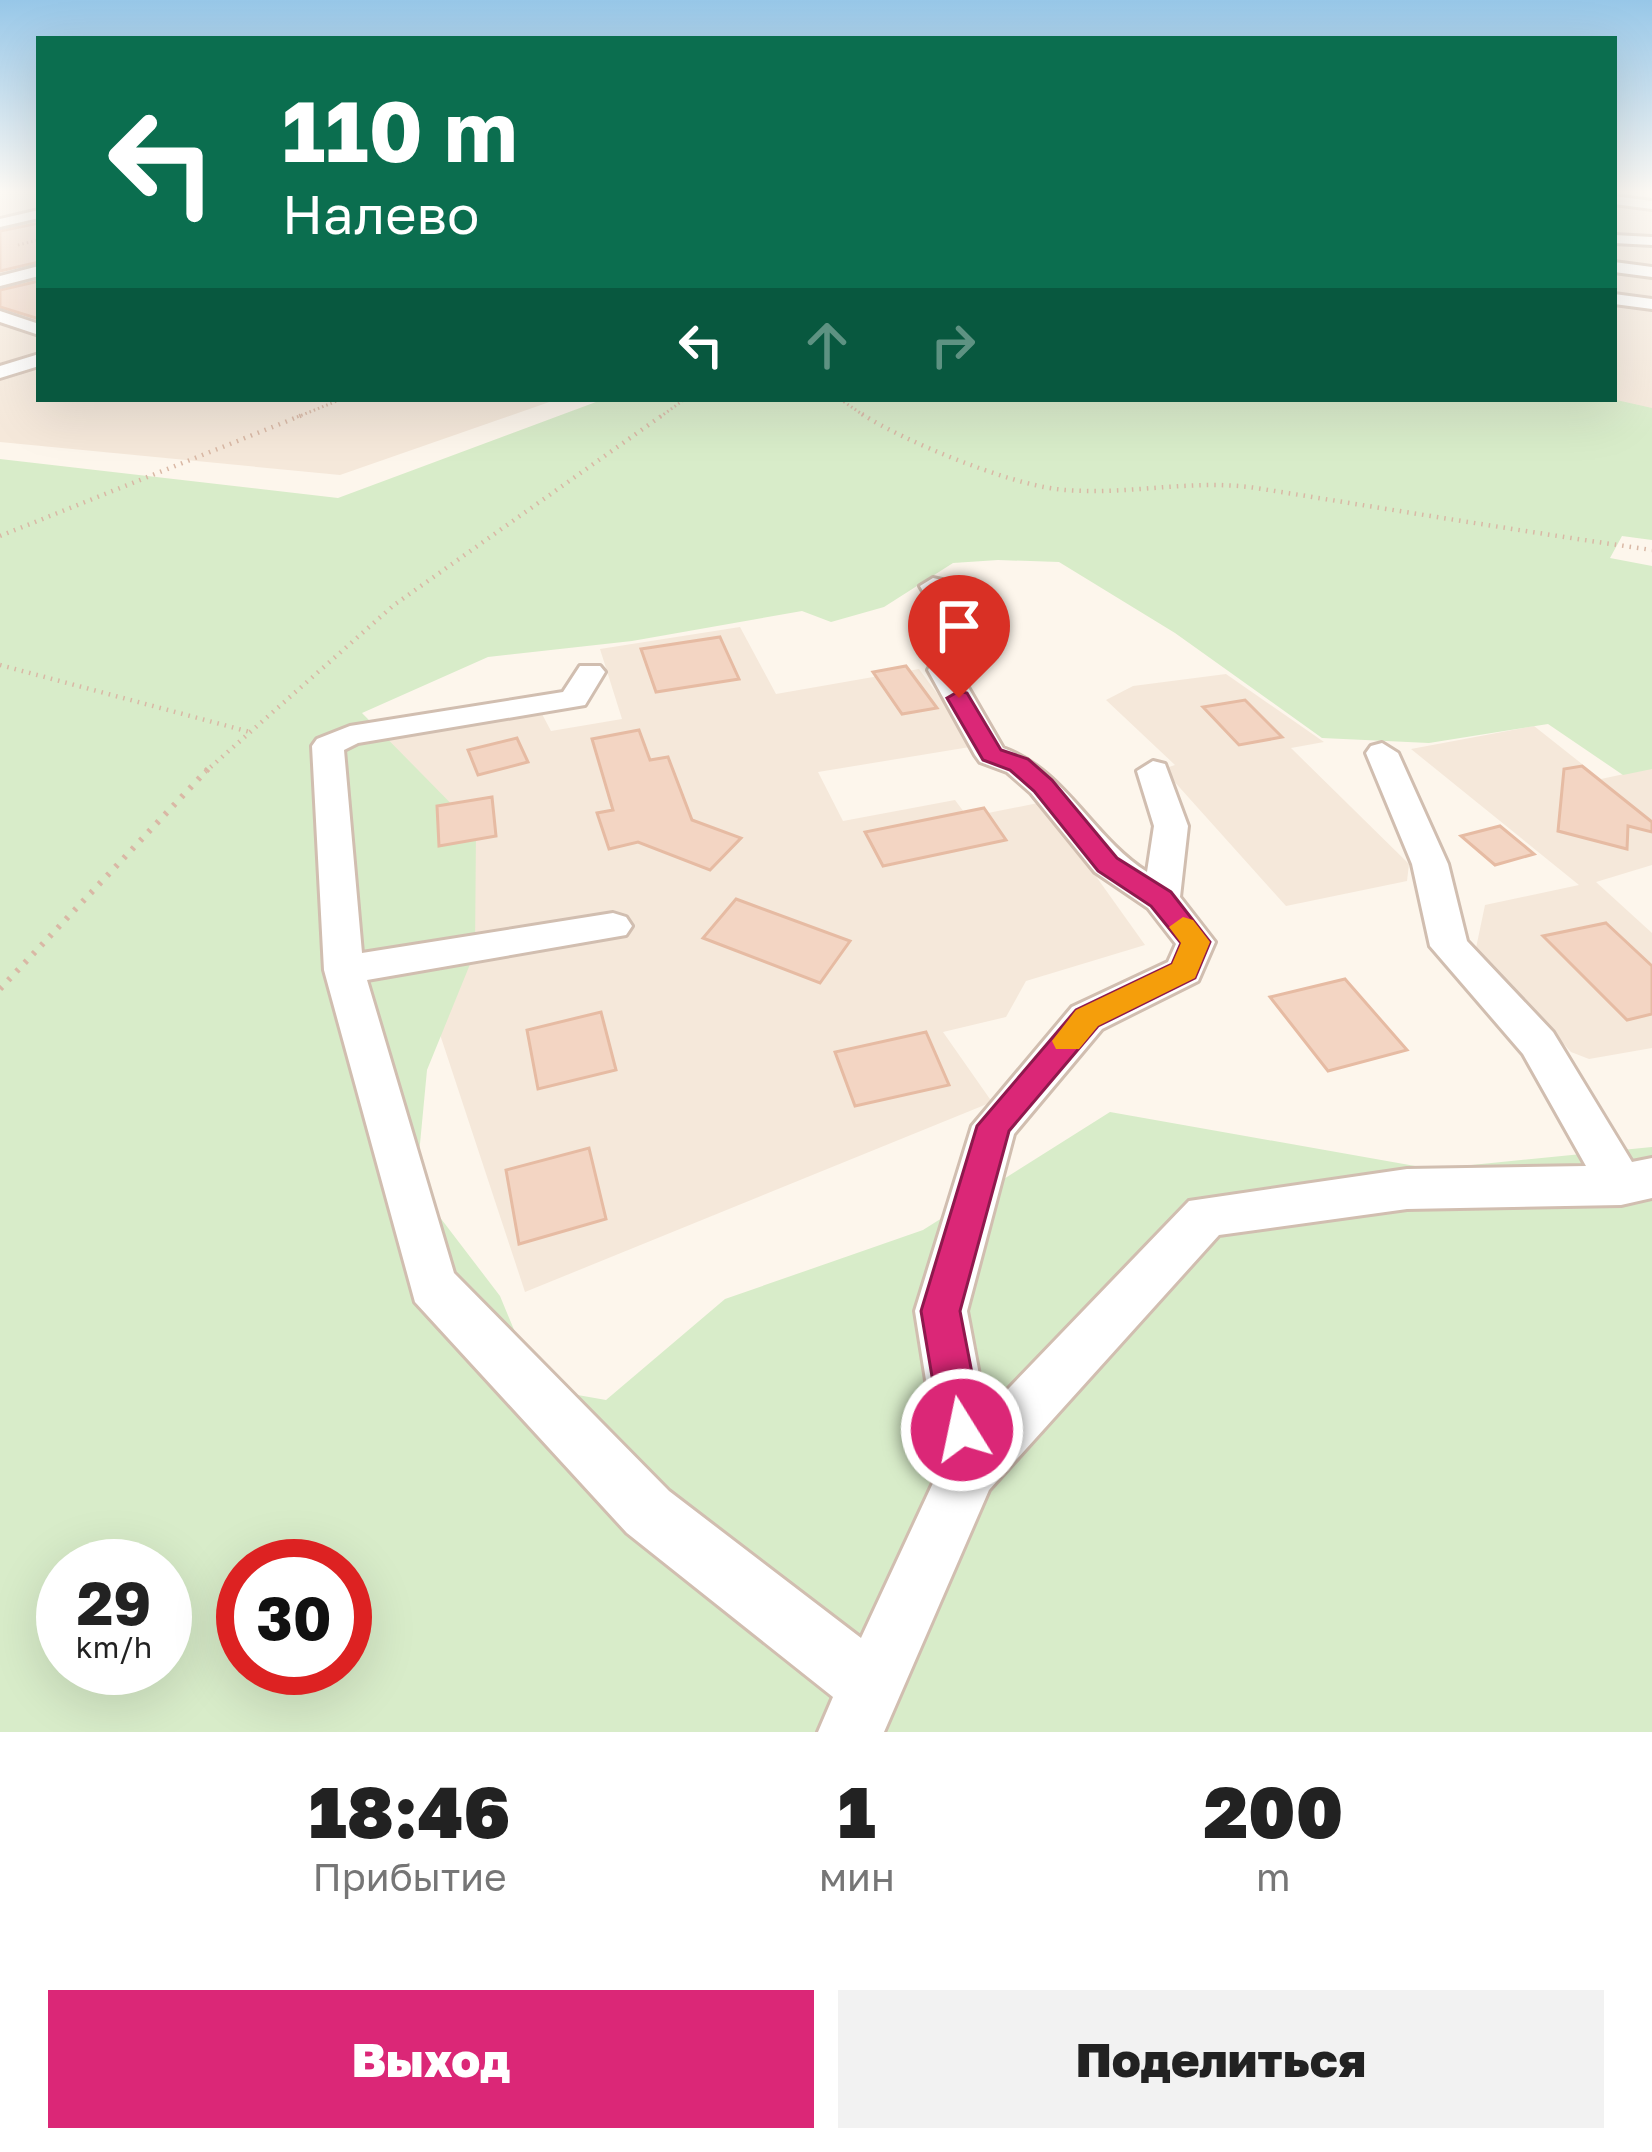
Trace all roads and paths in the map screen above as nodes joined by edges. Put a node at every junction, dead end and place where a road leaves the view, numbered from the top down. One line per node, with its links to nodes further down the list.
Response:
1 (1617, 299): 2 (street)
2 (1652, 304)
3 (5, 314): 4 (street)
4 (36, 329)
5 (36, 361): 6 (street)
6 (0, 372)
7 (335, 402): 12 (path)
8 (681, 402): 17 (path)
9 (844, 402): 11 (path)
10 (854, 402): 11 (path)
11 (852, 407): 13 (path)
12 (0, 536)
13 (1652, 550)
14 (933, 586): 20 (street)
15 (0, 665): 17 (path)
16 (590, 672): 22 (street)
17 (250, 732): 23 (path)
18 (1382, 753): 24 (street)
19 (1154, 771): 20 (street)
20 (1161, 899): 25 (street)
21 (613, 926): 22 (street)
22 (344, 970): 26 (street)
23 (0, 989)
24 (1636, 1182): 25 (street)
25 (969, 1470): 26 (street)
26 (861, 1709)

